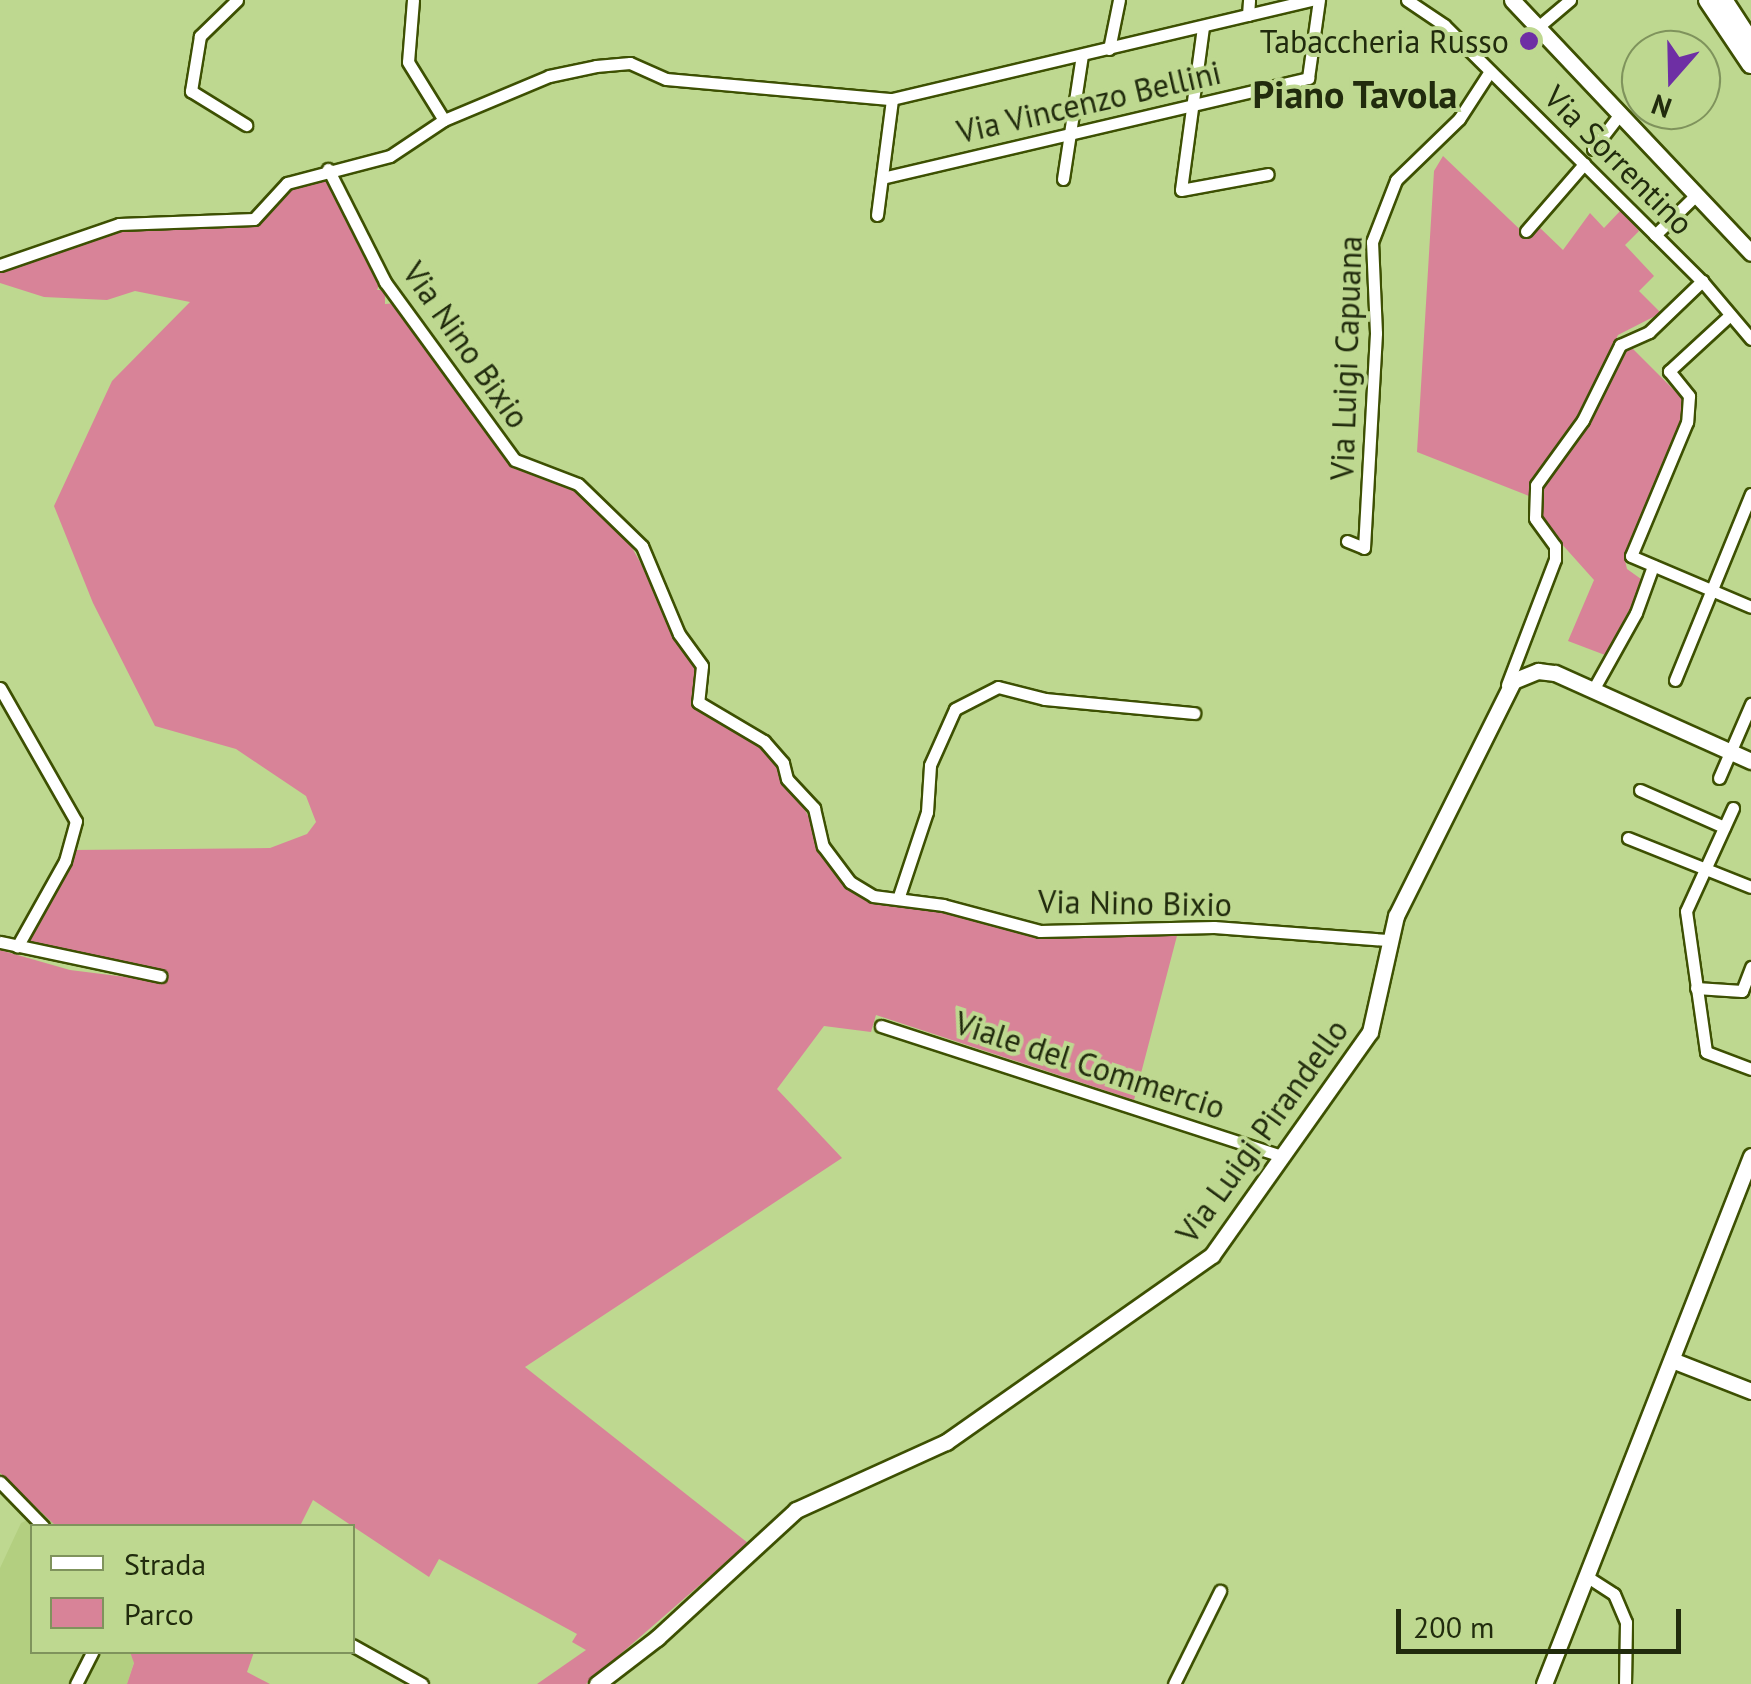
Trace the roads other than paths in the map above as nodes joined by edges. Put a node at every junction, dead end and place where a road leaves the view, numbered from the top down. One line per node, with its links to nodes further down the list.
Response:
1 (237, 0): 24 (street)
2 (413, 0): 23 (street)
3 (1118, 0): 16 (street)
4 (1250, 0): 12 (street)
5 (1311, 0): 12 (street)
6 (1319, 0): 21 (street, Via Vincenzo Bellini)
7 (1407, 0): 19 (street, Via Sorrentino)
8 (1512, 0): 14 (street)
9 (1570, 0): 14 (street)
10 (1708, 0): 18 (main road)
11 (1723, 0): 15 (main road)
12 (1248, 16): 13 (street)
13 (1203, 26): 16 (street); 21 (street)
14 (1538, 27): 22 (street)
15 (1751, 43)
16 (1109, 49): 17 (street)
17 (1082, 55): 20 (street); 25 (street)
18 (1751, 64)
19 (1490, 71): 27 (street, Via Sorrentino); 42 (street, Via Luigi Capuana)
20 (892, 98): 23 (street); 30 (street)
21 (1192, 107): 25 (street, Via Vincenzo Bellini); 29 (street)
22 (1620, 114): 26 (street); 32 (street)
23 (444, 120): 28 (street)
24 (246, 126)
25 (1070, 136): 30 (street, Via Vincenzo Bellini); 31 (street)
26 (1593, 148)
27 (1584, 164): 34 (street); 35 (street, Via Sorrentino)
28 (328, 169): 37 (street); 63 (street, Via Nino Bixio)
29 (1268, 174)
30 (882, 178): 33 (street)
31 (1063, 178)
32 (1697, 194): 35 (street); 36 (street)
33 (878, 215)
34 (1526, 231)
35 (1655, 235): 38 (street, Via Sorrentino)
36 (1751, 254)
37 (0, 265)
38 (1702, 281): 39 (street, Via Sorrentino); 46 (street, Via Luigi Pirandello)
39 (1730, 315): 40 (street, Via Sorrentino); 43 (street)
40 (1751, 339)
41 (1751, 494): 44 (street)
42 (1347, 541)
43 (1653, 566): 44 (street); 50 (street)
44 (1712, 591): 45 (street); 48 (street)
45 (1751, 608)
46 (1518, 654): 47 (street); 51 (street, Via Luigi Pirandello)
47 (1546, 671): 50 (street); 51 (street)
48 (1676, 680)
49 (0, 688): 66 (street)
50 (1593, 690): 54 (street)
51 (1504, 691): 64 (street, Via Luigi Pirandello)
52 (1751, 704): 54 (street)
53 (1194, 713): 63 (street)
54 (1731, 752): 55 (street); 56 (street)
55 (1751, 761)
56 (1719, 778)
57 (1640, 790): 59 (street)
58 (1733, 808): 59 (street)
59 (1724, 827): 61 (street)
60 (1628, 838): 61 (street)
61 (1705, 868): 62 (street); 69 (street)
62 (1751, 887)
63 (898, 900): 64 (street, Via Nino Bixio)
64 (1388, 940): 72 (street, Via Luigi Pirandello)
65 (0, 943): 66 (street)
66 (17, 947): 68 (street)
67 (1751, 967): 69 (street)
68 (160, 976)
69 (1696, 988): 71 (street)
70 (880, 1026): 72 (street, Viale del Commercio)
71 (1751, 1069)
72 (1282, 1156): 84 (street, Via Luigi Pirandello)
73 (1751, 1156): 74 (street)
74 (1672, 1360): 75 (street); 78 (street)
75 (1751, 1391)
76 (0, 1482): 77 (street)
77 (41, 1524)
78 (1586, 1576): 86 (street); 87 (street)
79 (1220, 1591): 85 (street)
80 (355, 1647): 83 (street)
81 (91, 1654): 82 (street)
82 (76, 1684)
83 (422, 1684)
84 (597, 1684)
85 (1174, 1684)
86 (1544, 1684)
87 (1625, 1684)

